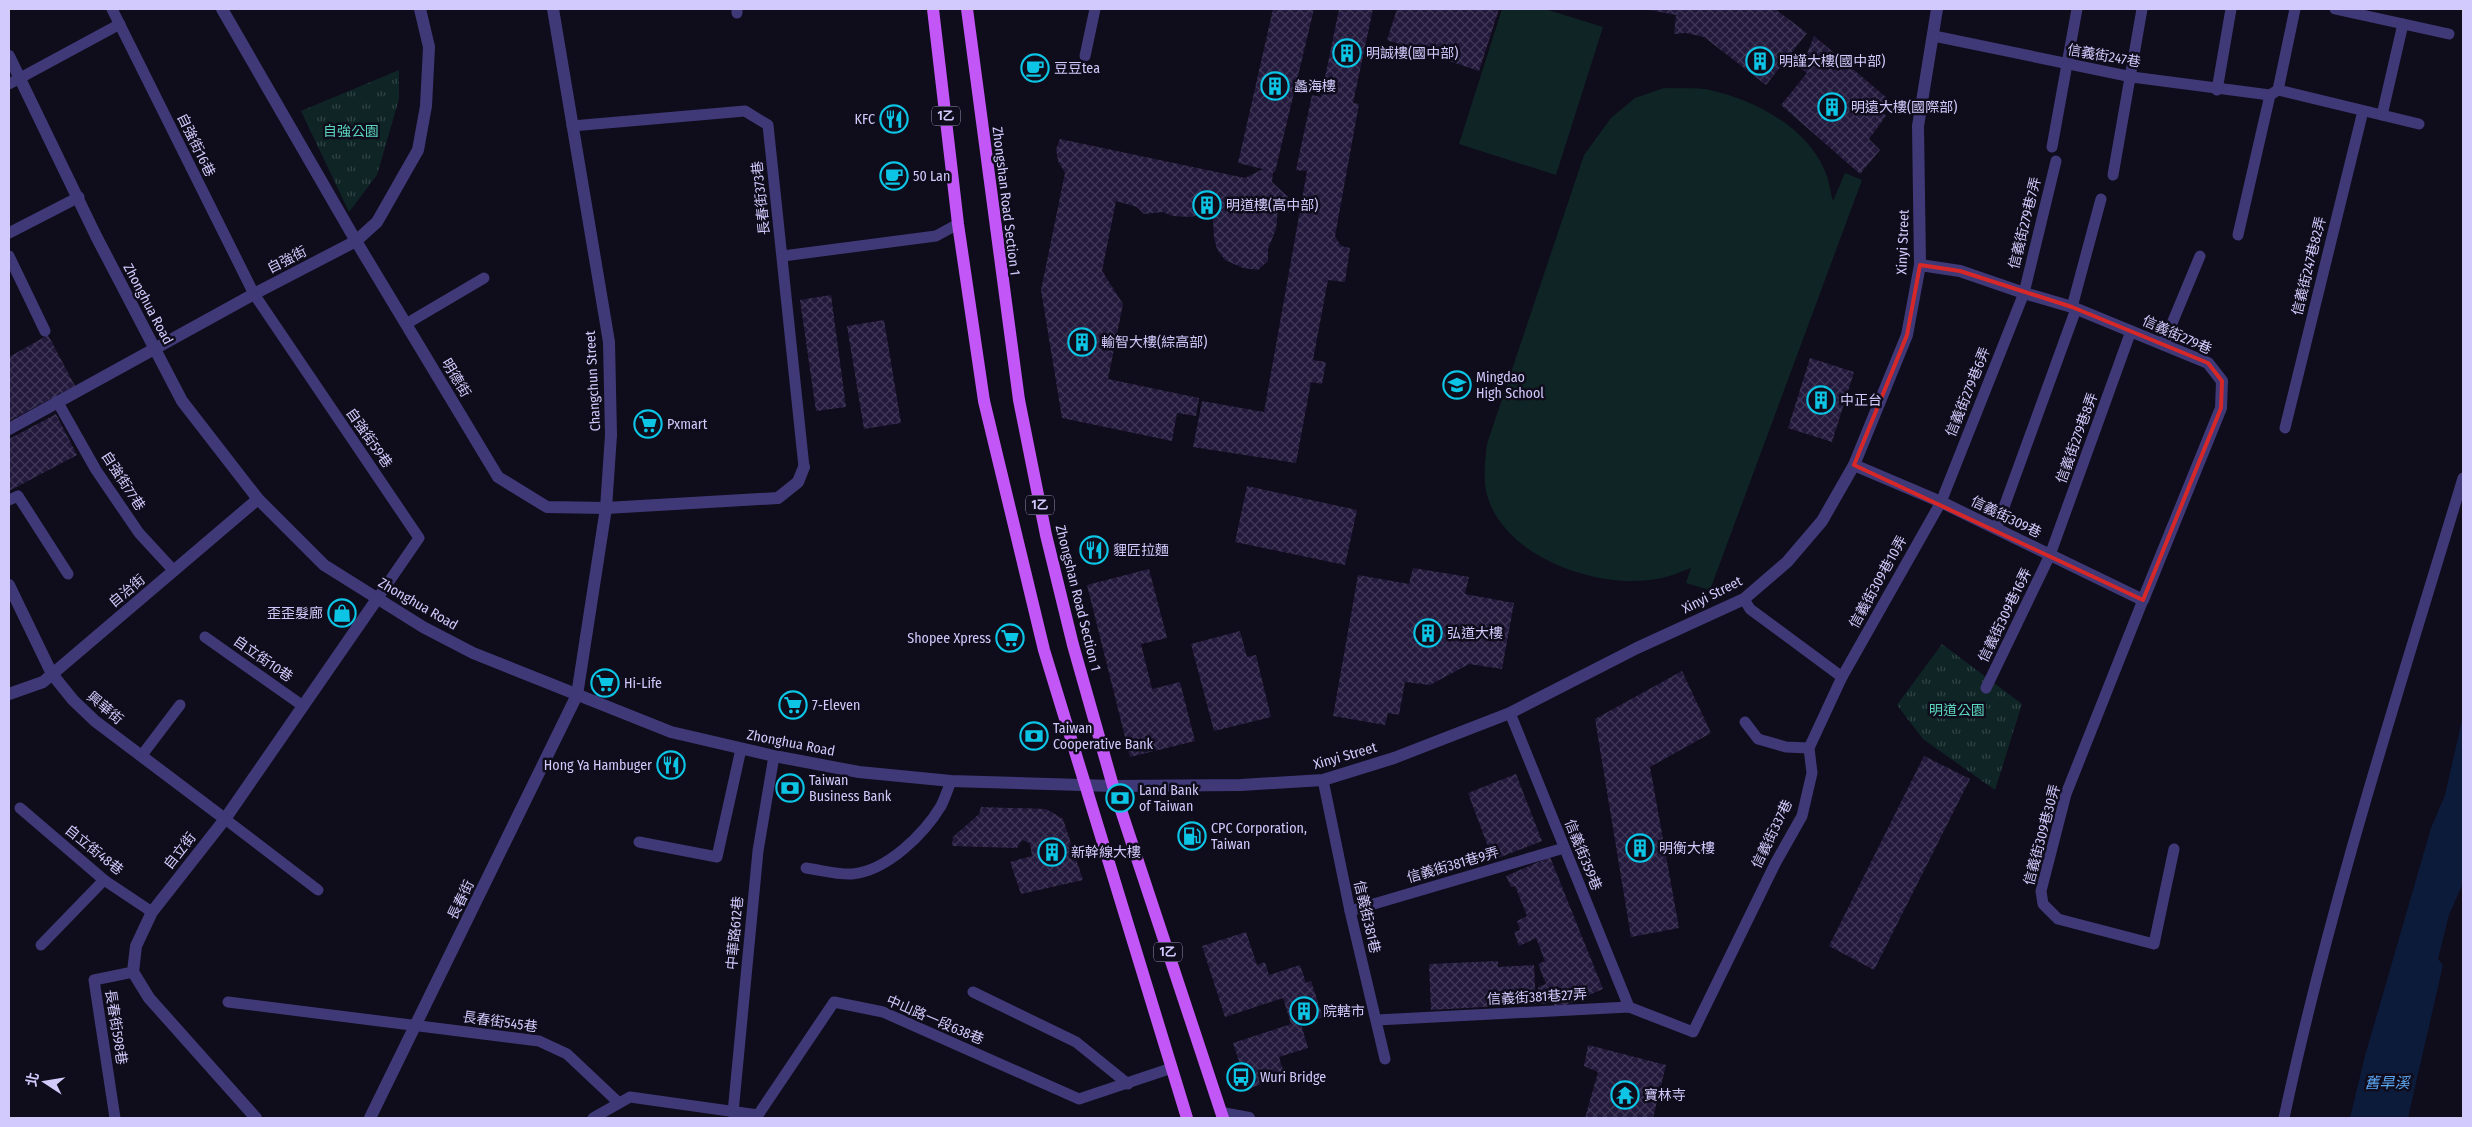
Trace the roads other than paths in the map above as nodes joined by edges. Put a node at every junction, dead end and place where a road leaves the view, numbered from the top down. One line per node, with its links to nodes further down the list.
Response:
1 (112, 9): 14 (lane, 自強街16巷)
2 (222, 9): 38 (street, 明德街)
3 (420, 9): 38 (street, 自強街)
4 (553, 9): 29 (street, Changchun Street)
5 (933, 9): 35 (main road, 1乙)
6 (967, 9): 87 (main road, Zhongshan Road Section 1 / 1乙)
7 (1094, 9): 19 (lane)
8 (1937, 9): 17 (street, Xinyi Street)
9 (2077, 9): 20 (lane)
10 (2142, 9): 21 (lane)
11 (2232, 9): 24 (lane)
12 (2296, 9): 25 (lane)
13 (2335, 9): 15 (lane)
14 (120, 24): 22 (lane); 45 (lane, 自強街16巷)
15 (2403, 24): 16 (lane); 27 (lane)
16 (2449, 34)
17 (1934, 36): 20 (lane, 信義街247巷); 42 (street, Xinyi Street)
18 (9, 56): 22 (street, Zhonghua Road)
19 (1084, 56)
20 (2067, 65): 21 (lane, 信義街247巷); 30 (lane)
21 (2132, 77): 24 (lane, 信義街247巷); 32 (lane)
22 (21, 78): 23 (lane); 33 (street, Zhonghua Road)
23 (9, 84)
24 (2217, 90): 25 (lane, 信義街247巷)
25 (2274, 93): 26 (lane, 信義街247巷); 37 (lane)
26 (2363, 111): 27 (lane, 信義街247巷); 53 (lane, 信義街247巷82弄)
27 (2382, 116): 28 (lane, 信義街247巷)
28 (2419, 124)
29 (572, 126): 40 (lane, 長春街373巷); 61 (street, Changchun Street)
30 (2052, 147)
31 (2056, 161): 44 (lane, 信義街279巷7弄)
32 (2113, 175)
33 (79, 197): 36 (lane); 51 (street, Zhonghua Road)
34 (2101, 199): 46 (lane)
35 (958, 224): 40 (lane); 86 (main road, 1乙)
36 (9, 232)
37 (2238, 236)
38 (356, 242): 45 (street, 自強街); 47 (street, 明德街)
39 (9, 256): 48 (lane)
40 (782, 256): 56 (lane, 長春街373巷)
41 (2200, 256): 50 (lane)
42 (1920, 265): 44 (street, 信義街279巷); 55 (street, Xinyi Street)
43 (484, 278): 47 (lane)
44 (2024, 293): 46 (street, 信義街279巷); 60 (lane, 信義街279巷6弄)
45 (254, 294): 51 (street, 自強街); 67 (lane, 自強街59巷)
46 (2074, 308): 49 (street, 信義街279巷); 62 (lane)
47 (406, 324): 61 (street, 明德街)
48 (45, 331)
49 (2131, 331): 50 (street, 信義街279巷); 63 (lane, 信義街279巷8弄)
50 (2163, 345): 69 (street, 信義街279巷)
51 (155, 349): 52 (street, 自強街); 58 (street, Zhonghua Road)
52 (57, 401): 54 (street, 自強街); 64 (lane, 自強街77巷)
53 (2285, 428)
54 (9, 429)
55 (1854, 465): 60 (street, 信義街309巷); 68 (street, Xinyi Street)
56 (804, 467): 61 (street, 明德街)
57 (2463, 478): 118 (lane)
58 (258, 499): 64 (street, 自治街); 67 (street, Zhonghua Road)
59 (9, 500): 65 (lane)
60 (1941, 502): 62 (street, 信義街309巷); 72 (lane, 信義街309巷10弄)
61 (606, 508): 75 (street, Changchun Street)
62 (1996, 529): 63 (street, 信義街309巷)
63 (2050, 555): 69 (street, 信義街309巷); 73 (lane, 信義街309巷16弄)
64 (174, 570): 71 (street, 自治街)
65 (68, 574)
66 (9, 584): 71 (street, 興華街)
67 (377, 599): 75 (street, Zhonghua Road); 77 (street, 自立街)
68 (1744, 599): 72 (lane); 78 (street, Xinyi Street)
69 (2143, 600): 92 (lane, 信義街309巷30弄)
70 (205, 637): 77 (lane, 自立街10巷)
71 (52, 674): 74 (street, 自治街); 82 (street, 興華街)
72 (1842, 678): 80 (lane)
73 (1986, 688)
74 (9, 694)
75 (577, 695): 81 (street, Zhonghua Road); 104 (street, 長春街)
76 (180, 705): 82 (lane)
77 (303, 706): 89 (street, 自立街)
78 (1510, 713): 84 (street, Xinyi Street); 91 (lane, 信義街359巷)
79 (1745, 722): 80 (lane)
80 (1809, 748): 105 (lane, 信義街337巷)
81 (741, 749): 83 (street, Zhonghua Road); 90 (lane)
82 (142, 755): 89 (street, 興華街)
83 (774, 756): 85 (street, Zhonghua Road); 110 (lane, 中華路612巷)
84 (1323, 780): 87 (street, Xinyi Street); 96 (lane, 信義街381巷)
85 (951, 781): 86 (street, Zhonghua Road); 93 (lane)
86 (1085, 784): 87 (street, Xinyi Street); 107 (main road, 1乙)
87 (1113, 786): 111 (main road, Zhongshan Road Section 1 / 1乙)
88 (20, 808): 94 (lane, 自立街48巷)
89 (225, 818): 95 (lane); 97 (street, 自立街)
90 (639, 842)
91 (1564, 848): 96 (lane, 信義街381巷9弄); 102 (lane, 信義街359巷)
92 (2174, 850)
93 (806, 868)
94 (104, 880): 97 (lane, 自立街48巷); 98 (lane)
95 (318, 890)
96 (1350, 911): 103 (lane, 信義街381巷)
97 (152, 912): 99 (street, 自立街)
98 (41, 945)
99 (133, 972): 112 (lane, 長春街598巷); 113 (street)
100 (973, 992): 108 (lane)
101 (228, 1002): 104 (lane, 長春街545巷)
102 (1629, 1007): 103 (lane, 信義街381巷27弄); 105 (lane, 信義街381巷27弄)
103 (1377, 1020): 106 (lane, 信義街381巷)
104 (416, 1026): 109 (lane, 長春街545巷); 114 (street, 長春街)
105 (1693, 1032)
106 (1385, 1059)
107 (1172, 1068): 108 (lane, 中山路一段638巷); 116 (main road, 1乙)
108 (1128, 1084): 110 (lane, 中山路一段638巷)
109 (619, 1103): 110 (lane); 115 (lane)
110 (733, 1113)
111 (1222, 1116): 117 (street)
112 (115, 1118)
113 (256, 1118)
114 (370, 1118)
115 (593, 1118)
116 (1187, 1118)
117 (1249, 1118)
118 (2284, 1118)

